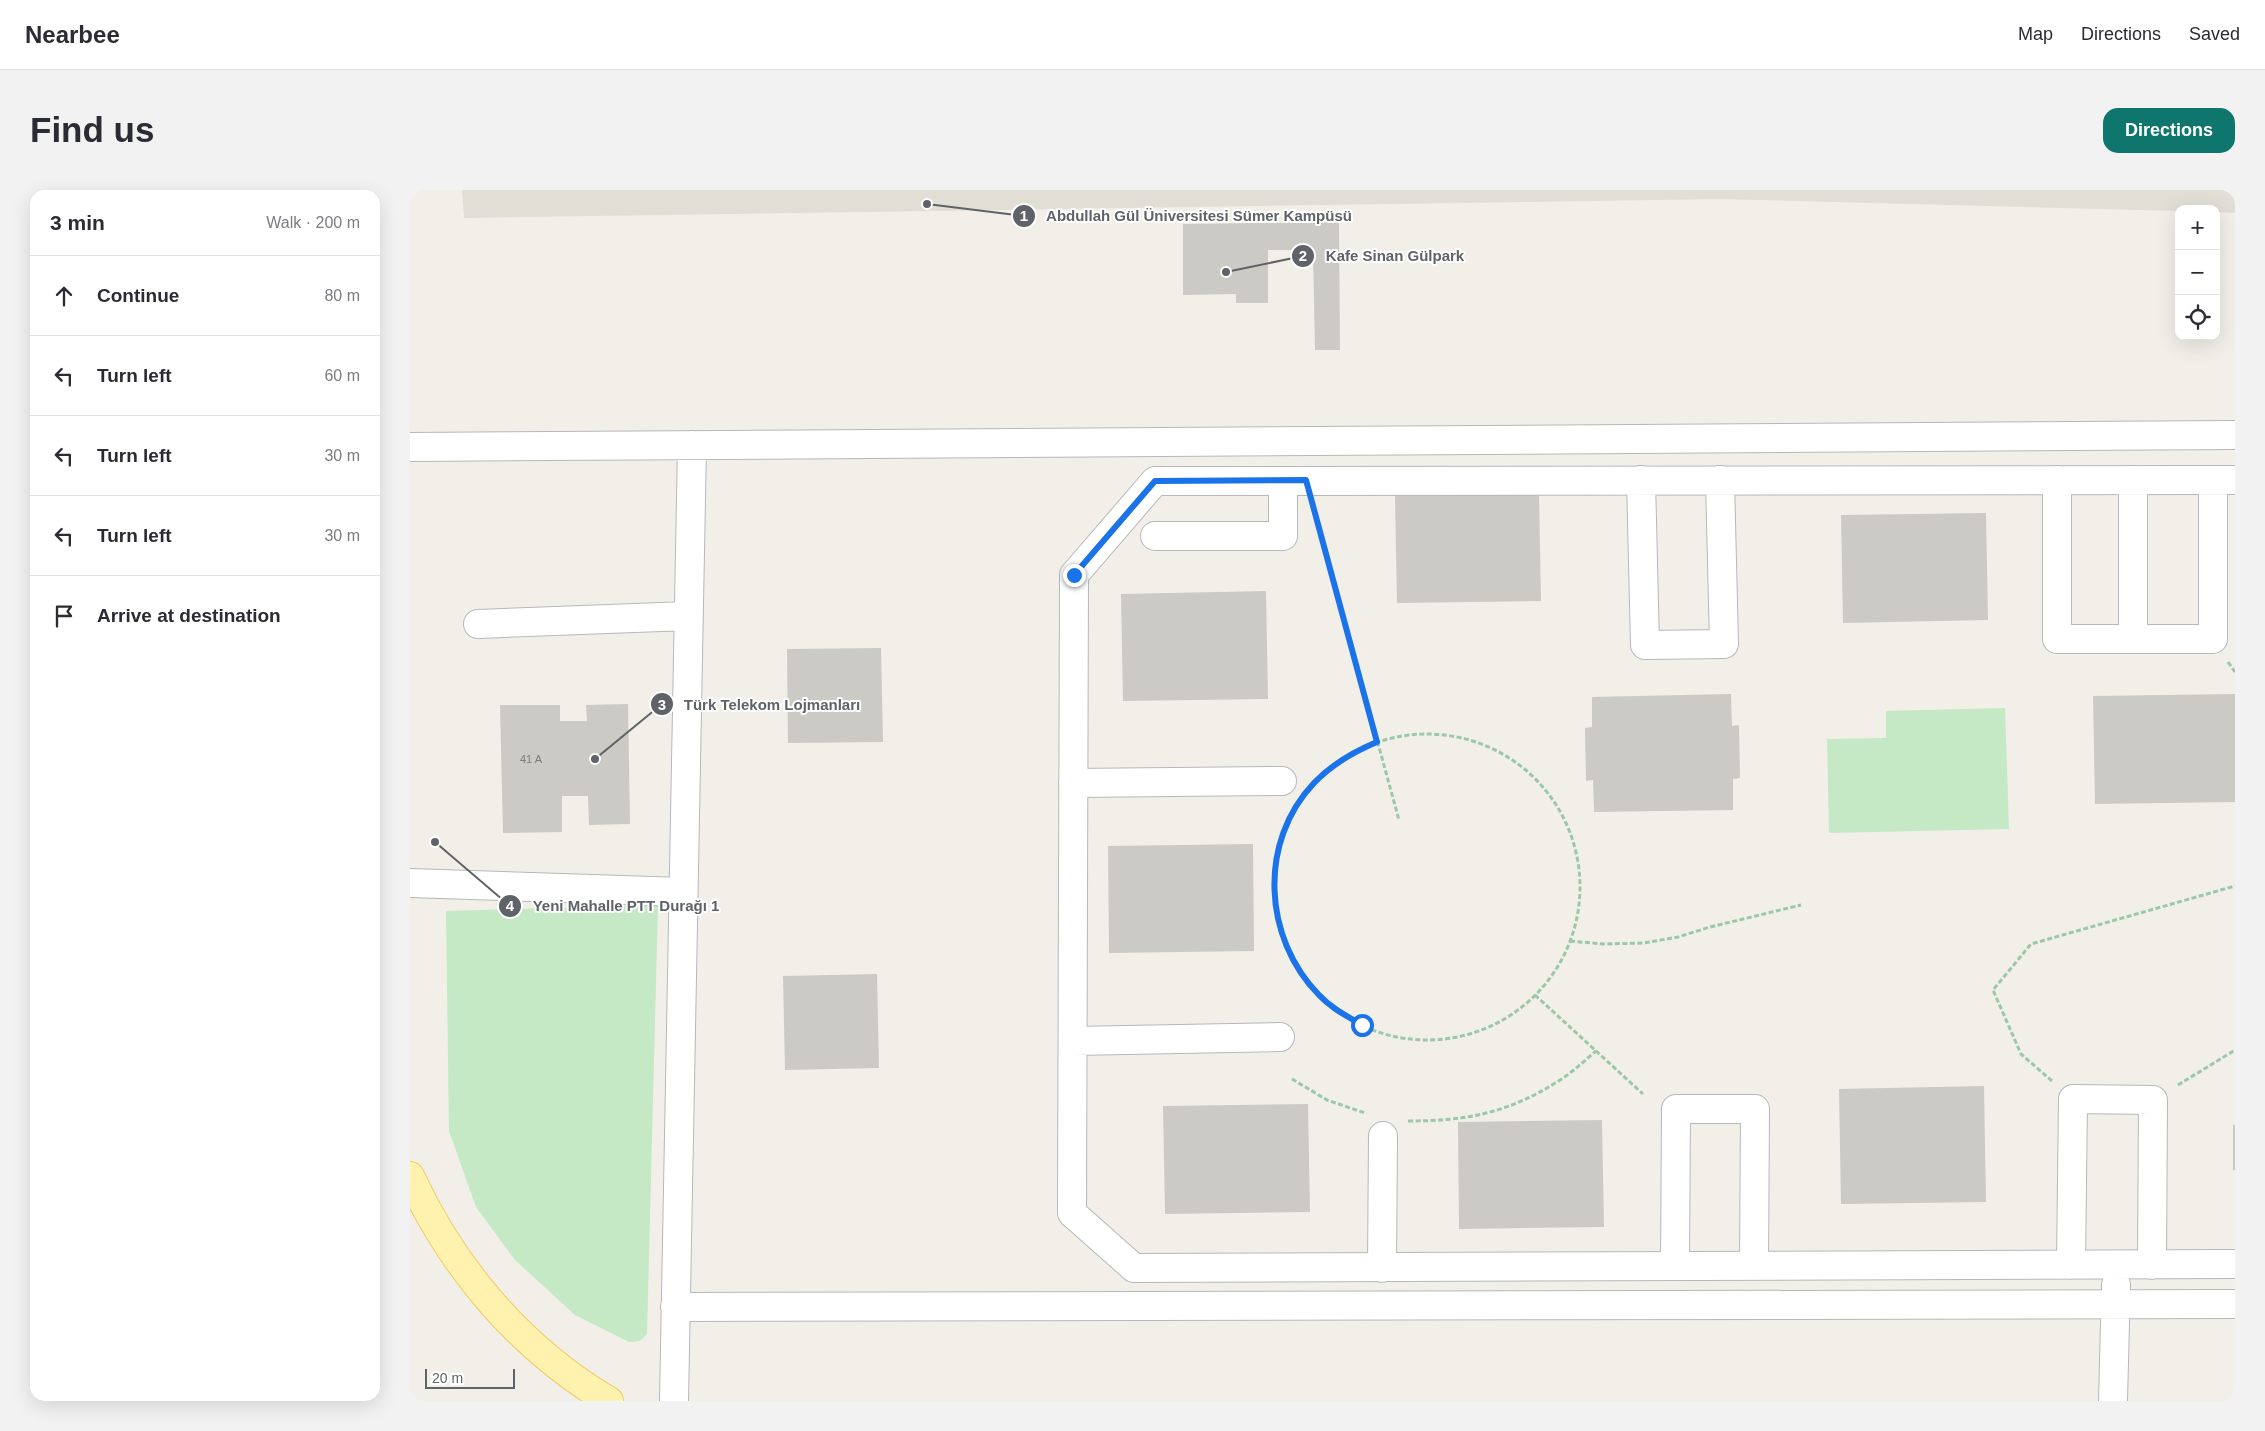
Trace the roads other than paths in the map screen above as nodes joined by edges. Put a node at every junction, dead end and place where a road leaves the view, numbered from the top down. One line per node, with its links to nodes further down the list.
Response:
1 (2235, 434): 2 (street)
2 (692, 445): 3 (street); 11 (street)
3 (410, 447)
4 (1641, 480): 5 (street); 5 (street); 9 (street)
5 (1720, 480): 6 (street)
6 (2057, 480): 7 (street); 13 (street)
7 (2133, 480): 8 (street); 13 (street)
8 (2224, 480): 13 (street)
9 (1294, 481): 10 (street); 15 (street)
10 (1155, 536)
11 (688, 616): 12 (street); 17 (street)
12 (478, 624)
13 (2134, 639)
14 (1282, 781): 15 (street)
15 (1073, 783): 19 (street)
16 (410, 883): 17 (street)
17 (683, 892): 31 (street)
18 (1280, 1037): 19 (street)
19 (1073, 1041): 28 (street)
20 (1383, 1136): 28 (street)
21 (410, 1176): 32 (main road)
22 (2235, 1264): 25 (street)
23 (2071, 1265): 24 (street); 25 (street); 27 (street)
24 (2117, 1265): 25 (street); 29 (street)
25 (2152, 1265)
26 (1675, 1266): 27 (street); 27 (street); 28 (street)
27 (1754, 1266)
28 (1382, 1268)
29 (2116, 1304): 30 (street); 31 (street); 34 (street)
30 (2235, 1304)
31 (675, 1307): 33 (street)
32 (609, 1401)
33 (674, 1401)
34 (2113, 1401)

